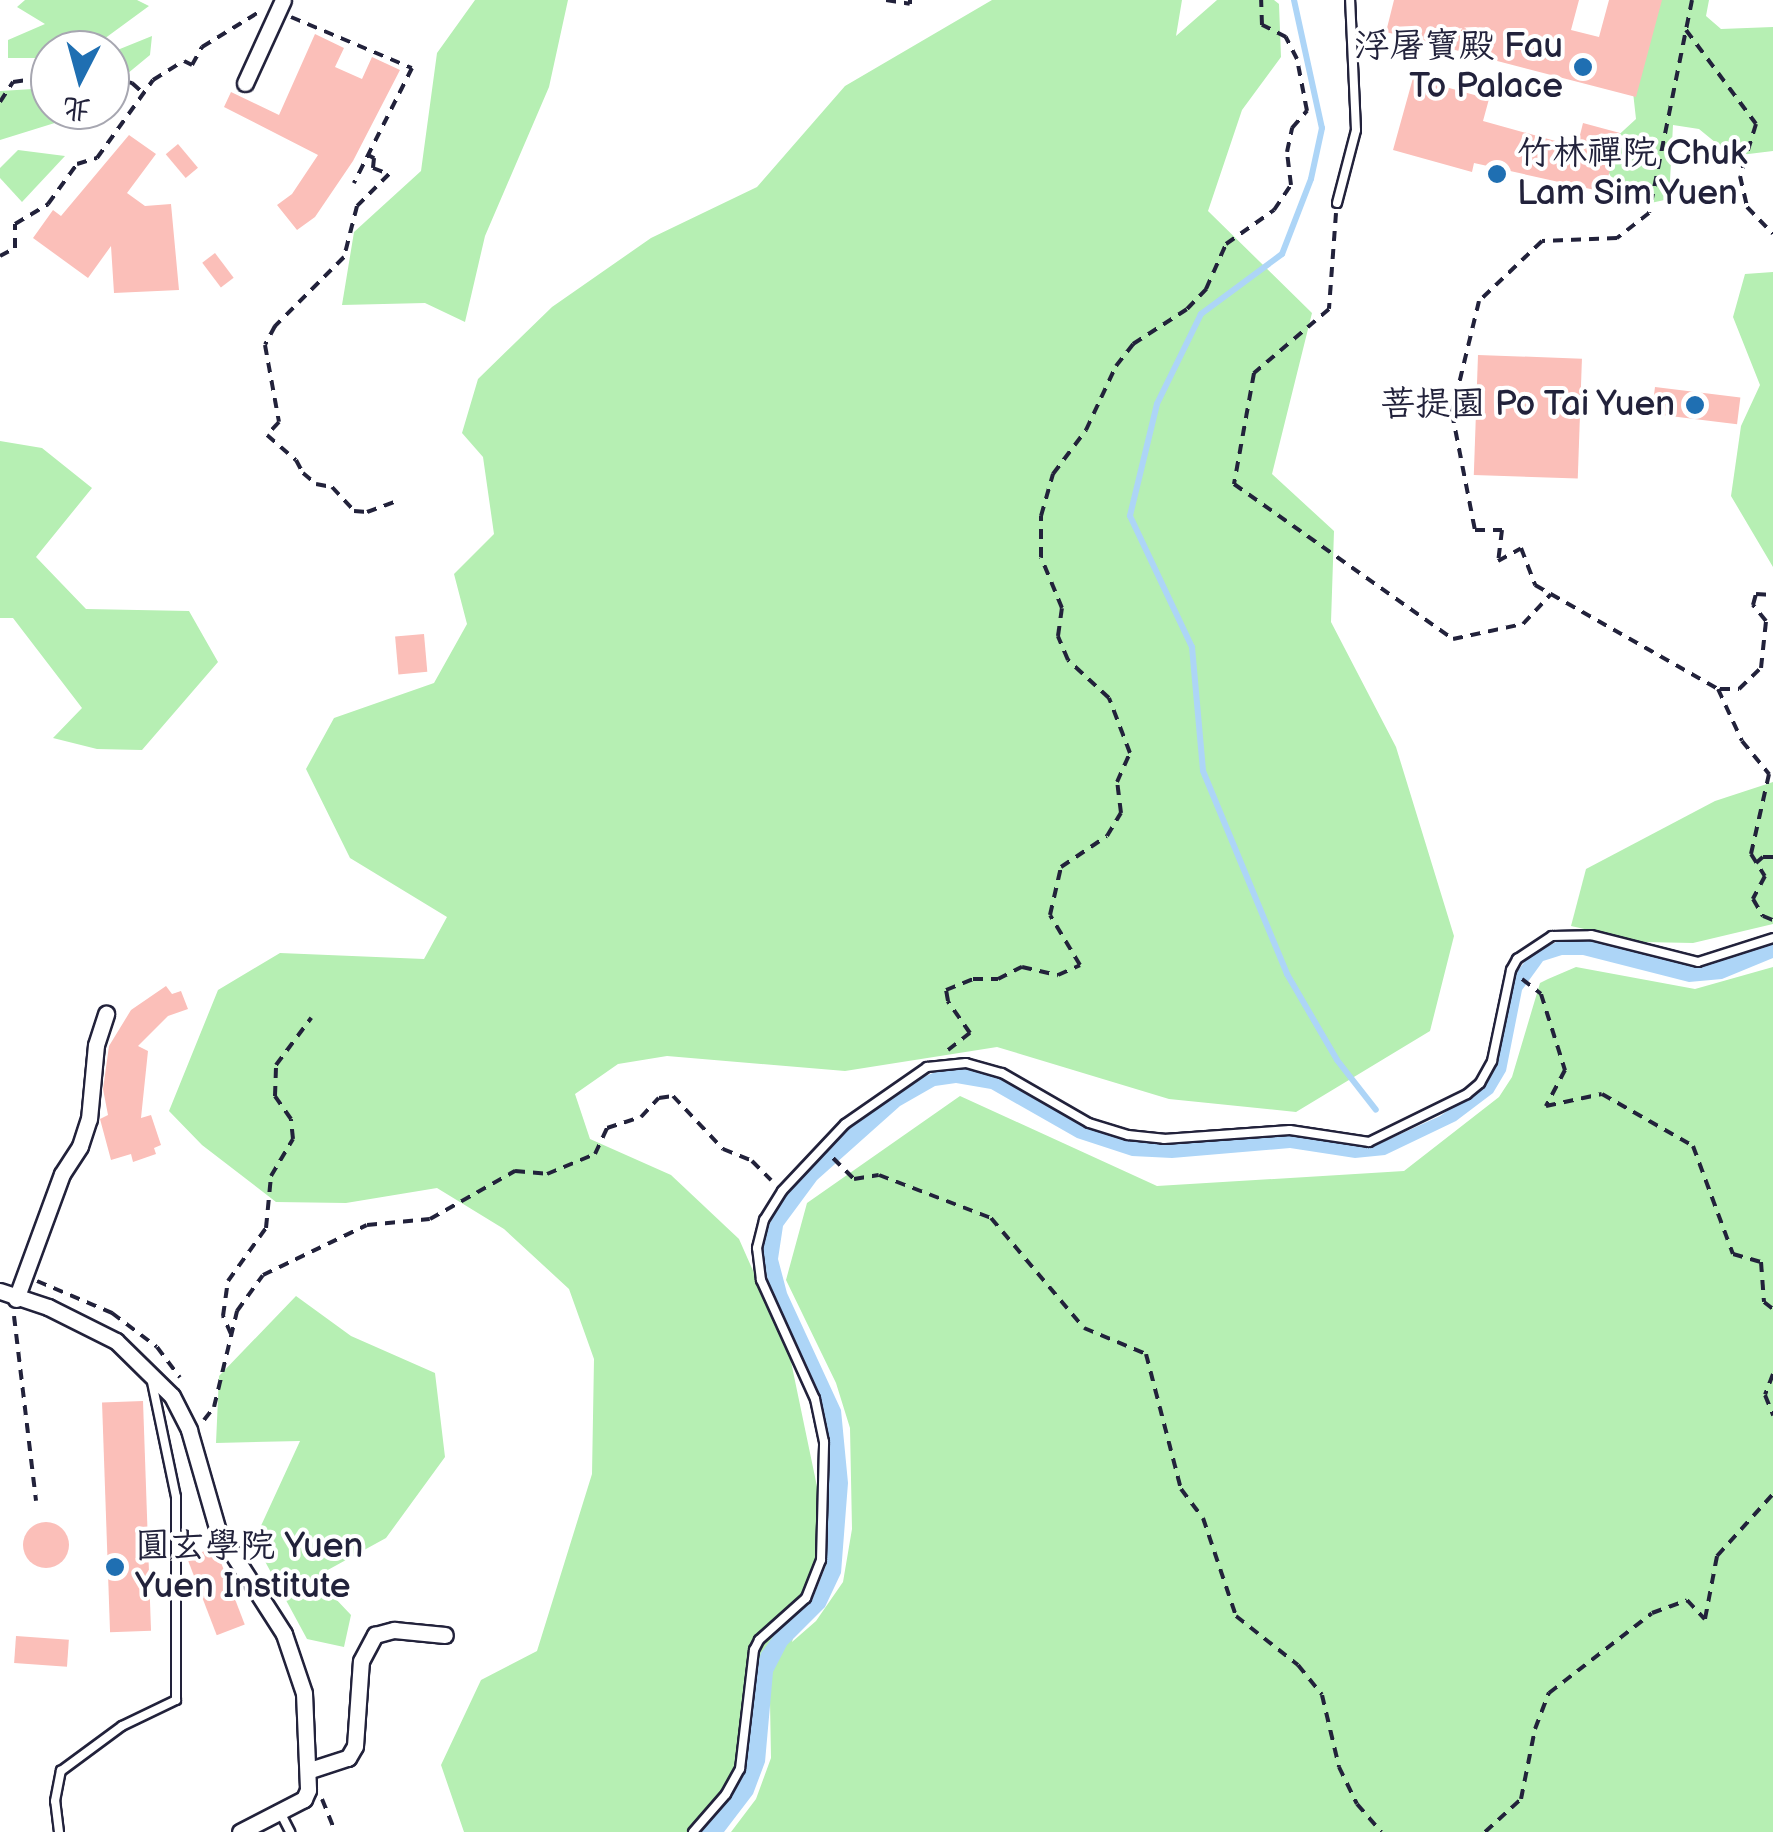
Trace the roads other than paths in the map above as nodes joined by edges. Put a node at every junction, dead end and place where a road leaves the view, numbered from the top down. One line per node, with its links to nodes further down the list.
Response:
1 (1350, 0): 4 (lane)
2 (280, 6): 3 (street)
3 (245, 83)
4 (1337, 203)
5 (1773, 938): 16 (lane)
6 (106, 1014): 8 (street)
7 (0, 1291): 8 (street)
8 (15, 1302): 9 (street)
9 (148, 1368): 11 (street); 13 (lane)
10 (445, 1635): 11 (street)
11 (310, 1770): 12 (street)
12 (279, 1810): 14 (street); 15 (lane)
13 (59, 1832)
14 (240, 1832)
15 (290, 1832)
16 (693, 1832)

